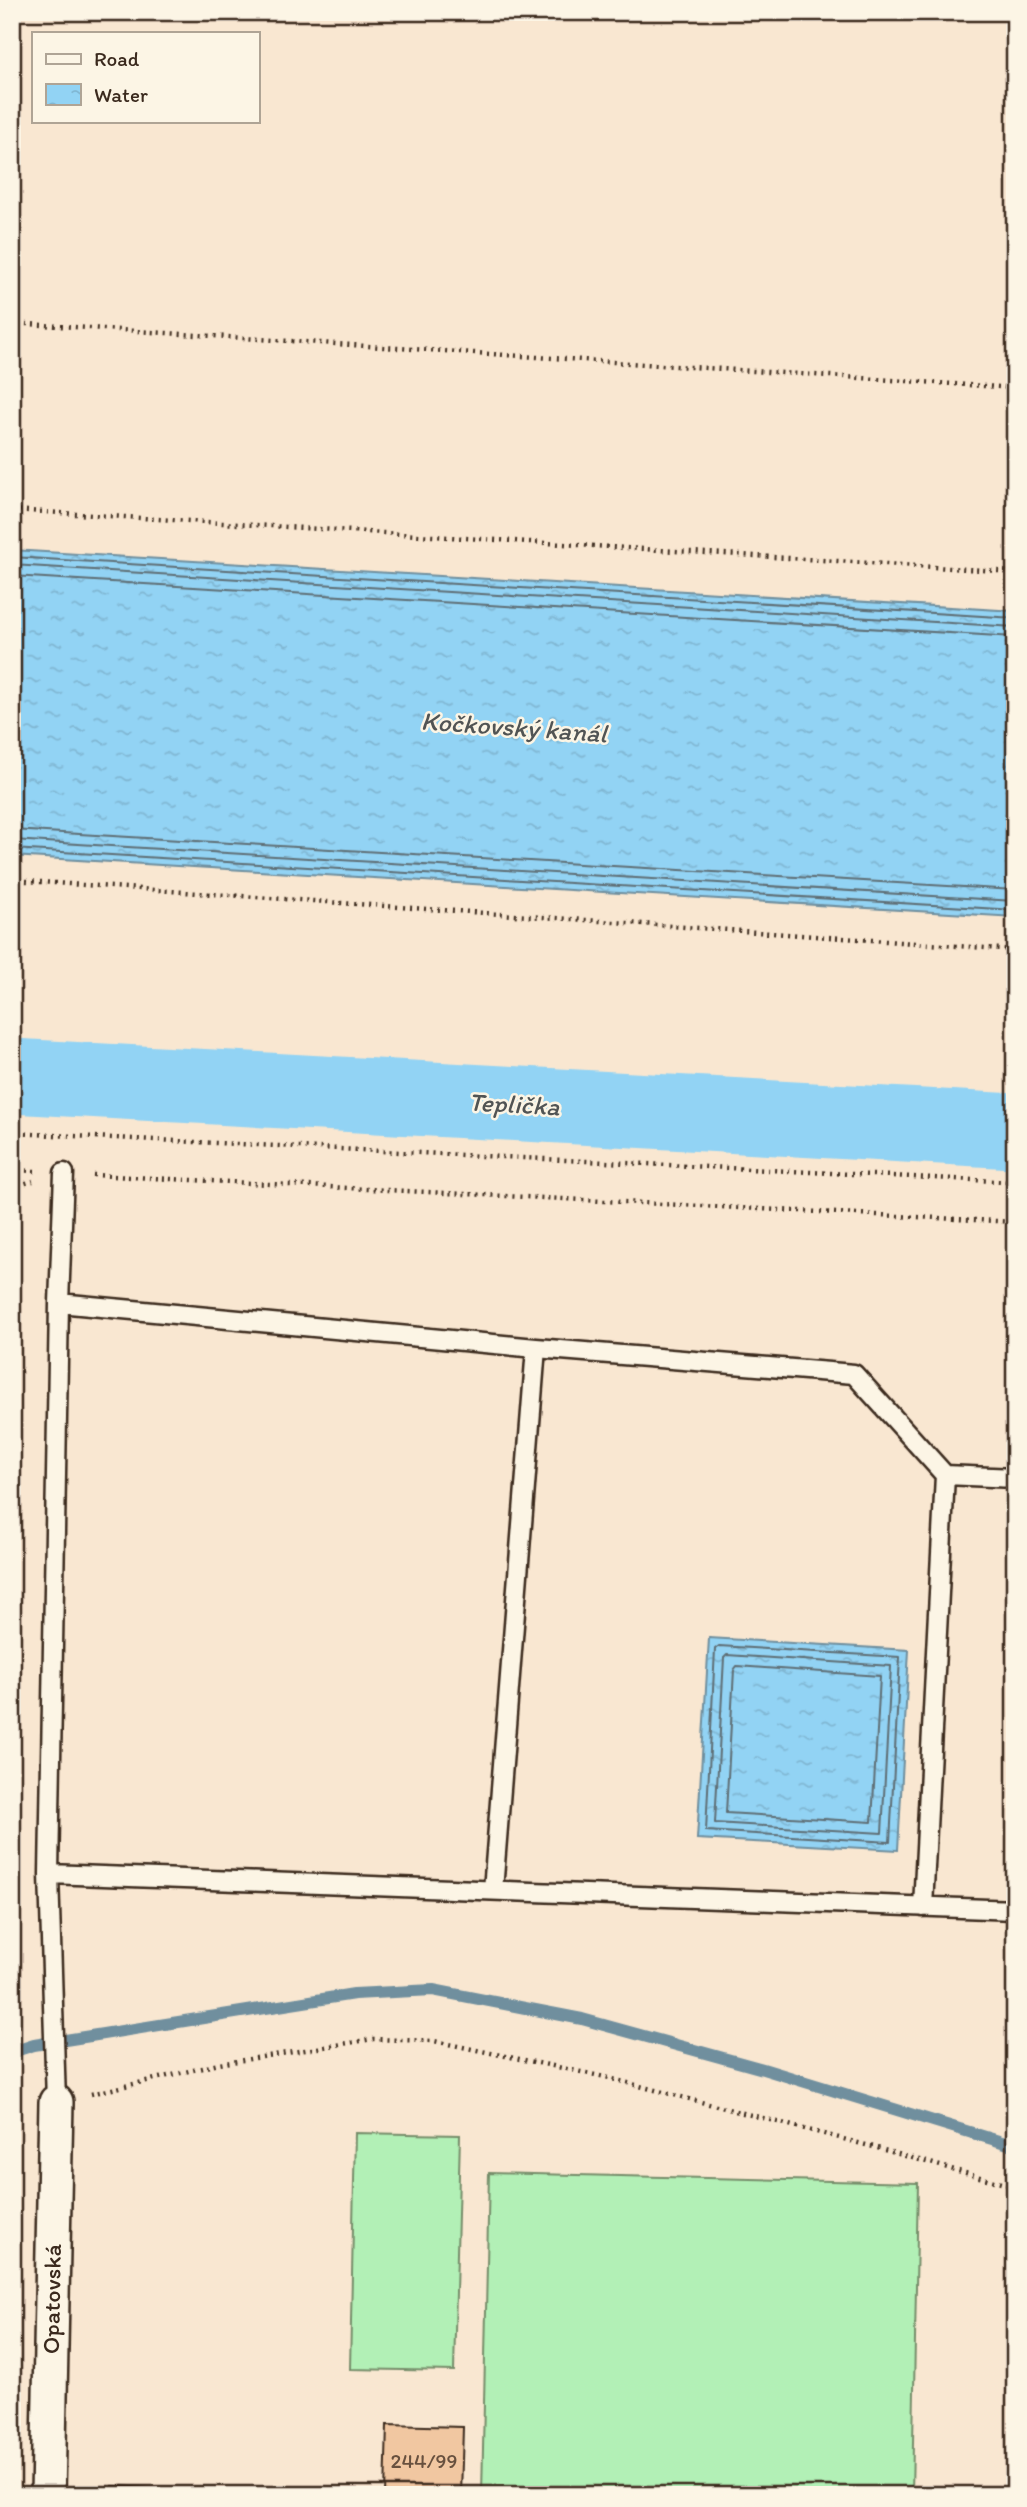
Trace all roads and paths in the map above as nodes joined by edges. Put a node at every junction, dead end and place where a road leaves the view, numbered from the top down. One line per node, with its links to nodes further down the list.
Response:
1 (12, 323): 2 (path)
2 (1015, 388)
3 (12, 510): 4 (path)
4 (1015, 572)
5 (12, 880): 6 (path)
6 (1015, 950)
7 (12, 1133): 9 (path)
8 (64, 1173): 10 (path); 11 (lane)
9 (1015, 1182)
10 (1015, 1222)
11 (59, 1303): 12 (lane); 15 (lane)
12 (536, 1348): 13 (lane); 16 (lane)
13 (945, 1475): 14 (lane); 17 (lane)
14 (1015, 1478)
15 (49, 1874): 16 (lane); 19 (lane)
16 (493, 1889): 17 (lane)
17 (923, 1907): 18 (lane)
18 (1015, 1910)
19 (56, 2102): 20 (path); 21 (street, Opatovská)
20 (1015, 2187)
21 (48, 2495)

